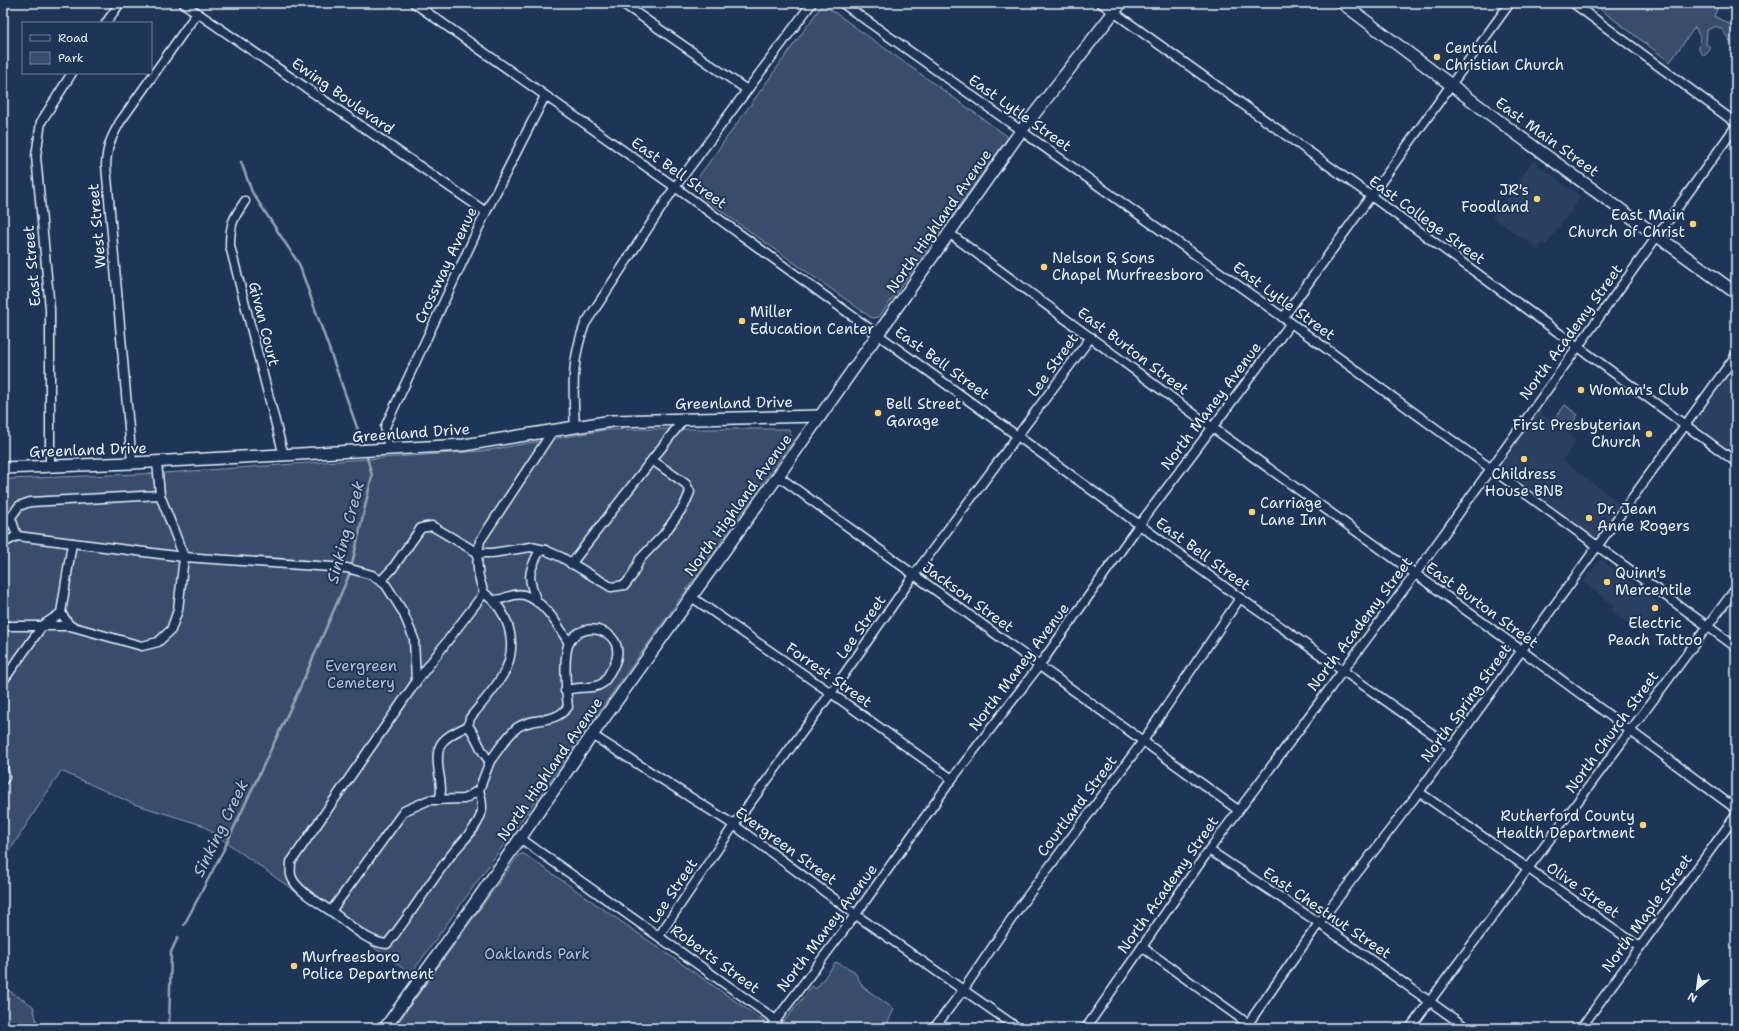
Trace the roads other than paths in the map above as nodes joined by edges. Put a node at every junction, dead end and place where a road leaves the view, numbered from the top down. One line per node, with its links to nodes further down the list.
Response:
1 (120, 3): 14 (street)
2 (183, 3): 13 (street, Ewing Boulevard)
3 (414, 3): 18 (street, East Bell Street)
4 (622, 3): 17 (street)
5 (812, 3): 17 (street)
6 (842, 3): 20 (street, East Lytle Street)
7 (1101, 3): 12 (street, East College Street)
8 (1121, 3): 12 (street, North Highland Avenue)
9 (1342, 3): 16 (street, East Main Street)
10 (1510, 3): 16 (street)
11 (1573, 3): 19 (street)
12 (1113, 12): 20 (street, North Highland Avenue); 22 (street, East College Street)
13 (197, 13): 24 (street, Ewing Boulevard); 46 (street, West Street)
14 (107, 22)
15 (71, 74): 47 (street, East Street)
16 (1451, 85): 22 (street); 26 (street, East Main Street)
17 (747, 90): 21 (street)
18 (545, 96): 21 (street, East Bell Street); 24 (street, Crossway Avenue)
19 (1736, 124): 26 (street, North Academy Street)
20 (1021, 131): 25 (street, North Highland Avenue); 28 (street, East Lytle Street)
21 (675, 186): 30 (street, East Bell Street); 37 (street)
22 (1371, 196): 28 (street); 32 (street, East College Street)
23 (245, 202): 42 (street, Givan Court)
24 (486, 212): 41 (street, Crossway Avenue)
25 (948, 233): 30 (street, North Highland Avenue); 31 (street, East Burton Street)
26 (1657, 236): 27 (street, East Main Street); 32 (street, North Academy Street)
27 (1736, 294)
28 (1283, 318): 29 (street, East Lytle Street)
29 (1291, 323): 38 (street, North Maney Avenue); 49 (street, East Lytle Street)
30 (878, 333): 34 (street, North Highland Avenue); 40 (street, East Bell Street)
31 (1091, 337): 38 (street, East Burton Street); 40 (street, Lee Street)
32 (1577, 346): 36 (street, East College Street); 49 (street, North Academy Street)
33 (1736, 355): 36 (street, North Spring Street)
34 (820, 416): 35 (street, Greenland Drive); 50 (street, North Highland Avenue)
35 (683, 420): 37 (street, Greenland Drive); 43 (street)
36 (1685, 424): 45 (street, East College Street); 58 (street, North Spring Street)
37 (575, 428): 39 (street, Greenland Drive)
38 (1212, 428): 53 (street, North Maney Avenue); 63 (street, East Burton Street)
39 (552, 432): 41 (street, Greenland Drive); 60 (street)
40 (1019, 436): 53 (street, East Bell Street); 64 (street, Lee Street)
41 (389, 450): 42 (street, Greenland Drive)
42 (284, 456): 44 (street, Greenland Drive)
43 (652, 460): 62 (street); 62 (street)
44 (157, 462): 46 (street, Greenland Drive); 51 (street)
45 (1736, 462)
46 (132, 464): 47 (street, Greenland Drive)
47 (50, 466): 48 (street, Greenland Drive)
48 (3, 468)
49 (1490, 468): 58 (street, East Lytle Street); 63 (street, North Academy Street)
50 (778, 476): 64 (street, Jackson Street); 70 (street, North Highland Avenue)
51 (160, 495): 52 (street); 61 (street)
52 (11, 518): 54 (street); 55 (street)
53 (1139, 524): 71 (street, East Bell Street); 82 (street, North Maney Avenue)
54 (3, 528)
55 (17, 536): 56 (street); 57 (street)
56 (3, 543)
57 (72, 543): 61 (street); 74 (street)
58 (1597, 545): 78 (street, East Lytle Street); 81 (street, North Spring Street)
59 (546, 550): 60 (street); 62 (street); 66 (street)
60 (478, 553): 65 (street); 68 (street)
61 (184, 556): 65 (street); 77 (street)
62 (571, 564)
63 (1416, 573): 81 (street, East Burton Street); 83 (street, North Academy Street)
64 (914, 575): 82 (street, Jackson Street); 87 (street, Lee Street)
65 (380, 581): 85 (street)
66 (531, 586): 69 (street); 73 (street)
67 (1736, 588): 78 (street, North Church Street)
68 (484, 593): 72 (street); 85 (street)
69 (524, 595): 72 (street); 73 (street)
70 (690, 596): 87 (street, Forrest Street); 90 (street, North Highland Avenue)
71 (1240, 598): 83 (street, East Bell Street); 91 (street, Courtland Street)
72 (494, 600): 88 (street)
73 (537, 602): 79 (street)
74 (61, 613): 76 (street); 77 (street)
75 (3, 626): 76 (street)
76 (43, 626): 77 (street); 84 (street)
77 (70, 626)
78 (1707, 627): 80 (street, East Lytle Street); 89 (street, North Church Street)
79 (569, 643): 86 (street); 86 (street)
80 (1736, 647)
81 (1521, 650): 89 (street, East Burton Street); 92 (street, North Spring Street)
82 (1039, 666): 91 (street, Jackson Street); 95 (street, North Maney Avenue)
83 (1343, 670): 92 (street, East Bell Street); 101 (street, North Academy Street)
84 (3, 681)
85 (416, 682): 107 (street)
86 (565, 691): 93 (street)
87 (831, 693): 95 (street, Forrest Street); 103 (street, Lee Street)
88 (468, 726): 93 (street); 99 (street)
89 (1630, 731): 100 (street, East Burton Street); 106 (street, North Church Street)
90 (592, 734): 103 (street, Evergreen Street); 104 (street, North Highland Avenue)
91 (1143, 741): 101 (street, Jackson Street); 113 (street, Courtland Street)
92 (1451, 747): 98 (street, North Spring Street)
93 (490, 761): 97 (street)
94 (3, 767): 96 (street)
95 (952, 779): 108 (street, North Maney Avenue)
96 (3, 780)
97 (479, 790): 99 (street); 107 (street)
98 (1419, 792): 106 (street, Olive Street); 109 (street, North Spring Street)
99 (439, 800): 107 (street)
100 (1736, 809)
101 (1238, 810): 105 (street, North Academy Street)
102 (1736, 815): 112 (street, North Maple Street)
103 (734, 826): 108 (street, Evergreen Street); 110 (street, Lee Street)
104 (520, 838): 110 (street, Roberts Street); 117 (street, North Highland Avenue)
105 (1209, 850): 109 (street, East Chestnut Street); 111 (street, North Academy Street)
106 (1529, 869): 112 (street, Olive Street); 114 (street, North Church Street)
107 (331, 911)
108 (856, 914): 113 (street, Evergreen Street); 115 (street, North Maney Avenue)
109 (1319, 923): 114 (street, East Chestnut Street); 116 (street, North Spring Street)
110 (659, 936): 115 (street, Roberts Street)
111 (1142, 947): 116 (street); 121 (street, North Academy Street)
112 (1640, 947): 124 (street, North Maple Street)
113 (964, 988): 119 (street, Courtland Street); 120 (street, Evergreen Street)
114 (1429, 1001): 122 (street, North Church Street); 123 (street, East Chestnut Street)
115 (776, 1020): 118 (street, North Maney Avenue)
116 (1249, 1027)
117 (385, 1028)
118 (770, 1028)
119 (934, 1028)
120 (1018, 1028)
121 (1086, 1028)
122 (1410, 1028)
123 (1467, 1028)
124 (1581, 1028)

